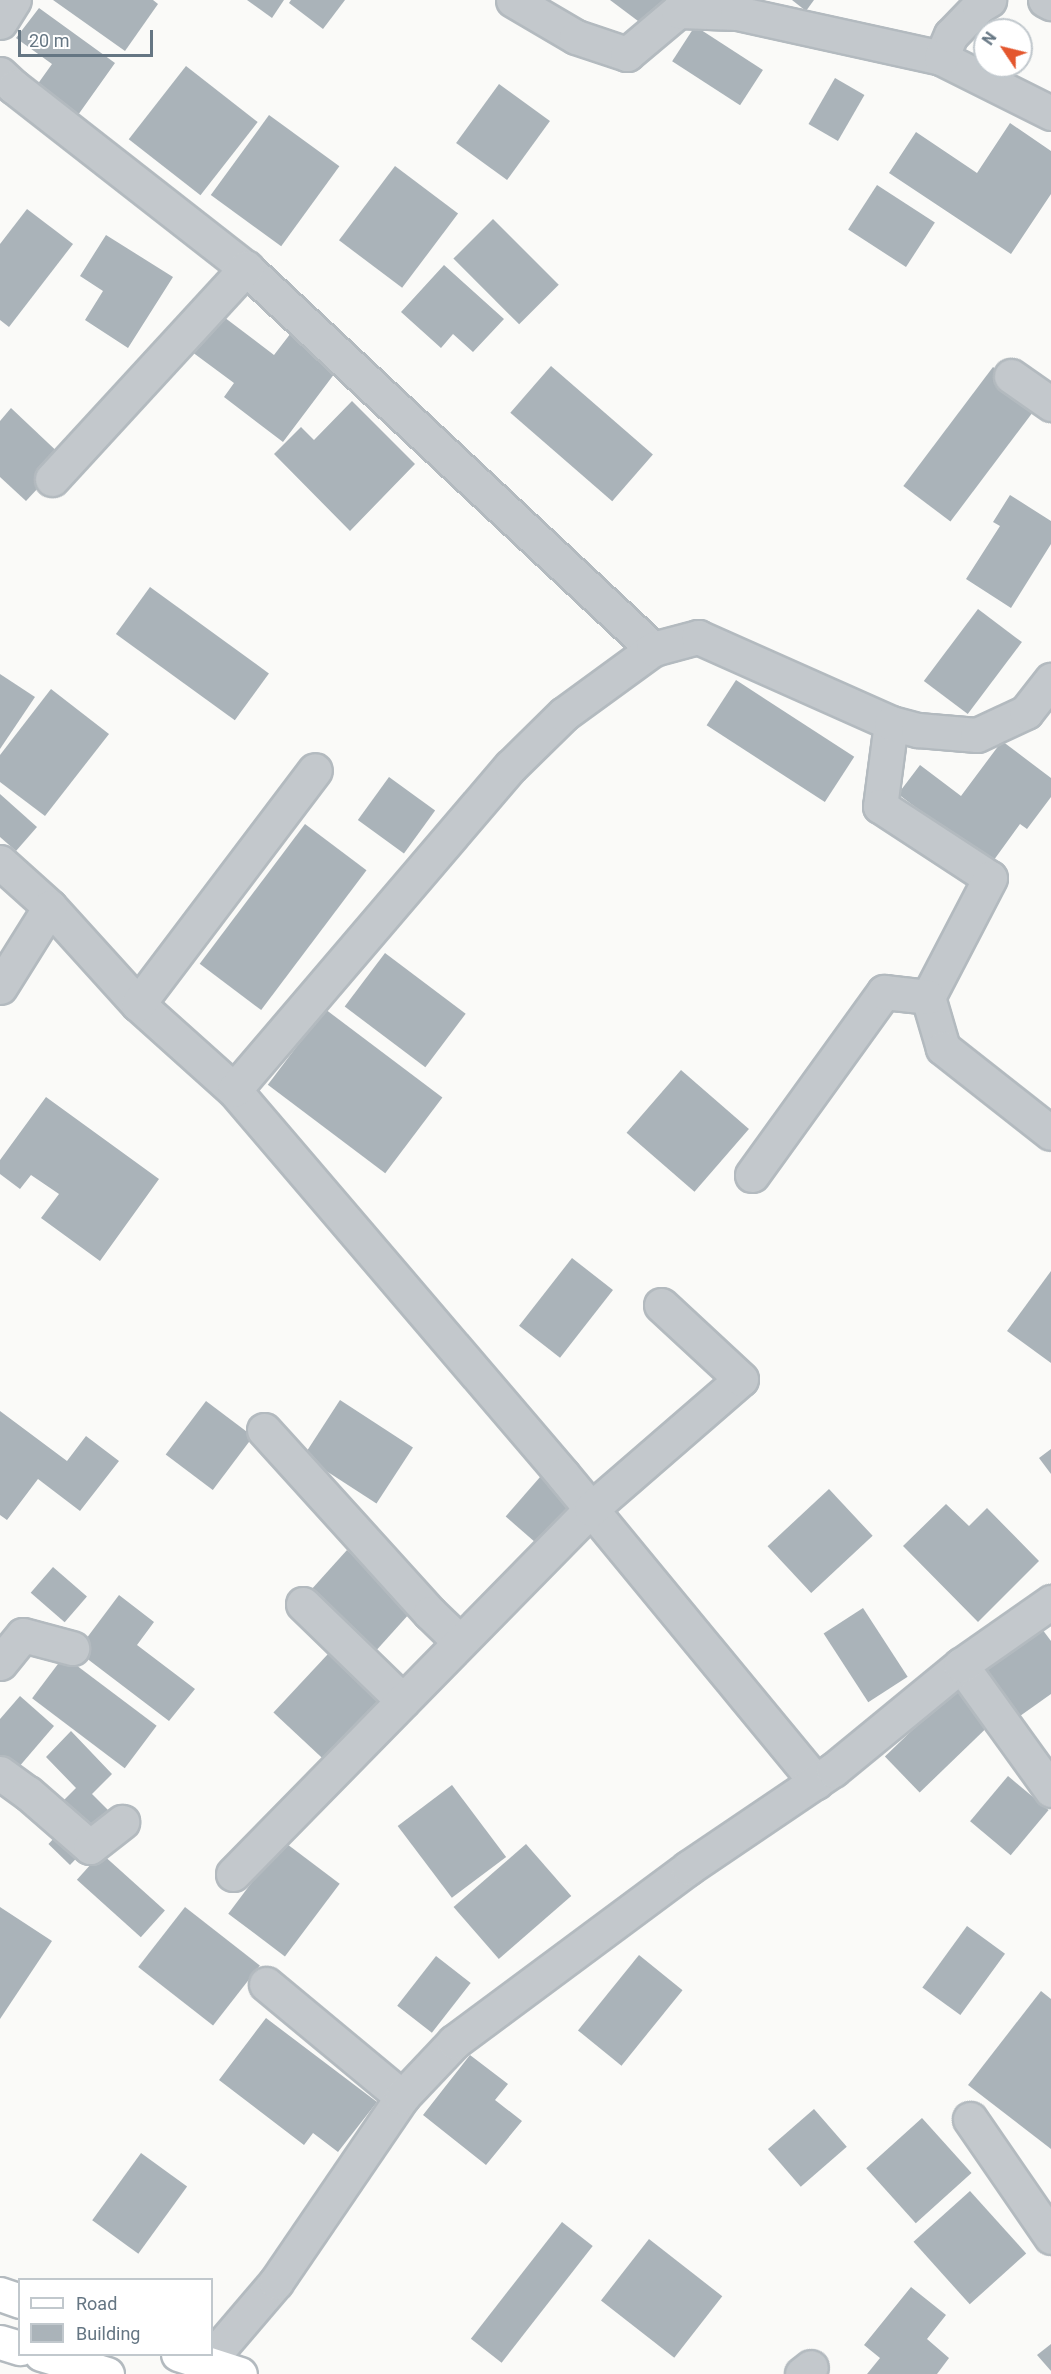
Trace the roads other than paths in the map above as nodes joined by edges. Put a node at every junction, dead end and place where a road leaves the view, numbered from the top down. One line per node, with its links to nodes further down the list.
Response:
1 (14, 0): 6 (street)
2 (513, 0): 7 (street)
3 (989, 0): 7 (street)
4 (1045, 0): 5 (street)
5 (1051, 3)
6 (0, 22)
7 (941, 58): 9 (street)
8 (0, 74): 10 (street)
9 (1051, 112)
10 (246, 268): 13 (street); 14 (street)
11 (1011, 376): 12 (street)
12 (1051, 404)
13 (52, 479)
14 (653, 649): 16 (street); 23 (street)
15 (1051, 680): 16 (street)
16 (891, 723): 21 (street)
17 (315, 770): 22 (street)
18 (0, 862): 19 (street)
19 (50, 907): 20 (street); 22 (street)
20 (0, 987)
21 (928, 997): 24 (street); 25 (street)
22 (138, 1004): 23 (street)
23 (234, 1090): 28 (street)
24 (1051, 1133)
25 (752, 1175)
26 (661, 1305): 28 (street)
27 (264, 1430): 31 (street)
28 (591, 1509): 31 (street); 37 (street)
29 (303, 1604): 35 (street)
30 (1048, 1610): 34 (street)
31 (459, 1641): 35 (street)
32 (72, 1648): 33 (street)
33 (0, 1663)
34 (961, 1665): 37 (street); 38 (street)
35 (403, 1701): 40 (street)
36 (0, 1773): 39 (street)
37 (816, 1782): 42 (street)
38 (1051, 1790)
39 (122, 1822)
40 (233, 1875)
41 (266, 1984): 42 (street)
42 (402, 2097): 47 (street)
43 (970, 2119): 44 (street)
44 (1051, 2236)
45 (0, 2294): 46 (main road)
46 (18, 2300)
47 (213, 2340)
48 (0, 2342): 49 (main road)
49 (18, 2347)
50 (44, 2356): 52 (main road)
51 (192, 2359): 53 (main road)
52 (107, 2374)
53 (240, 2374)

